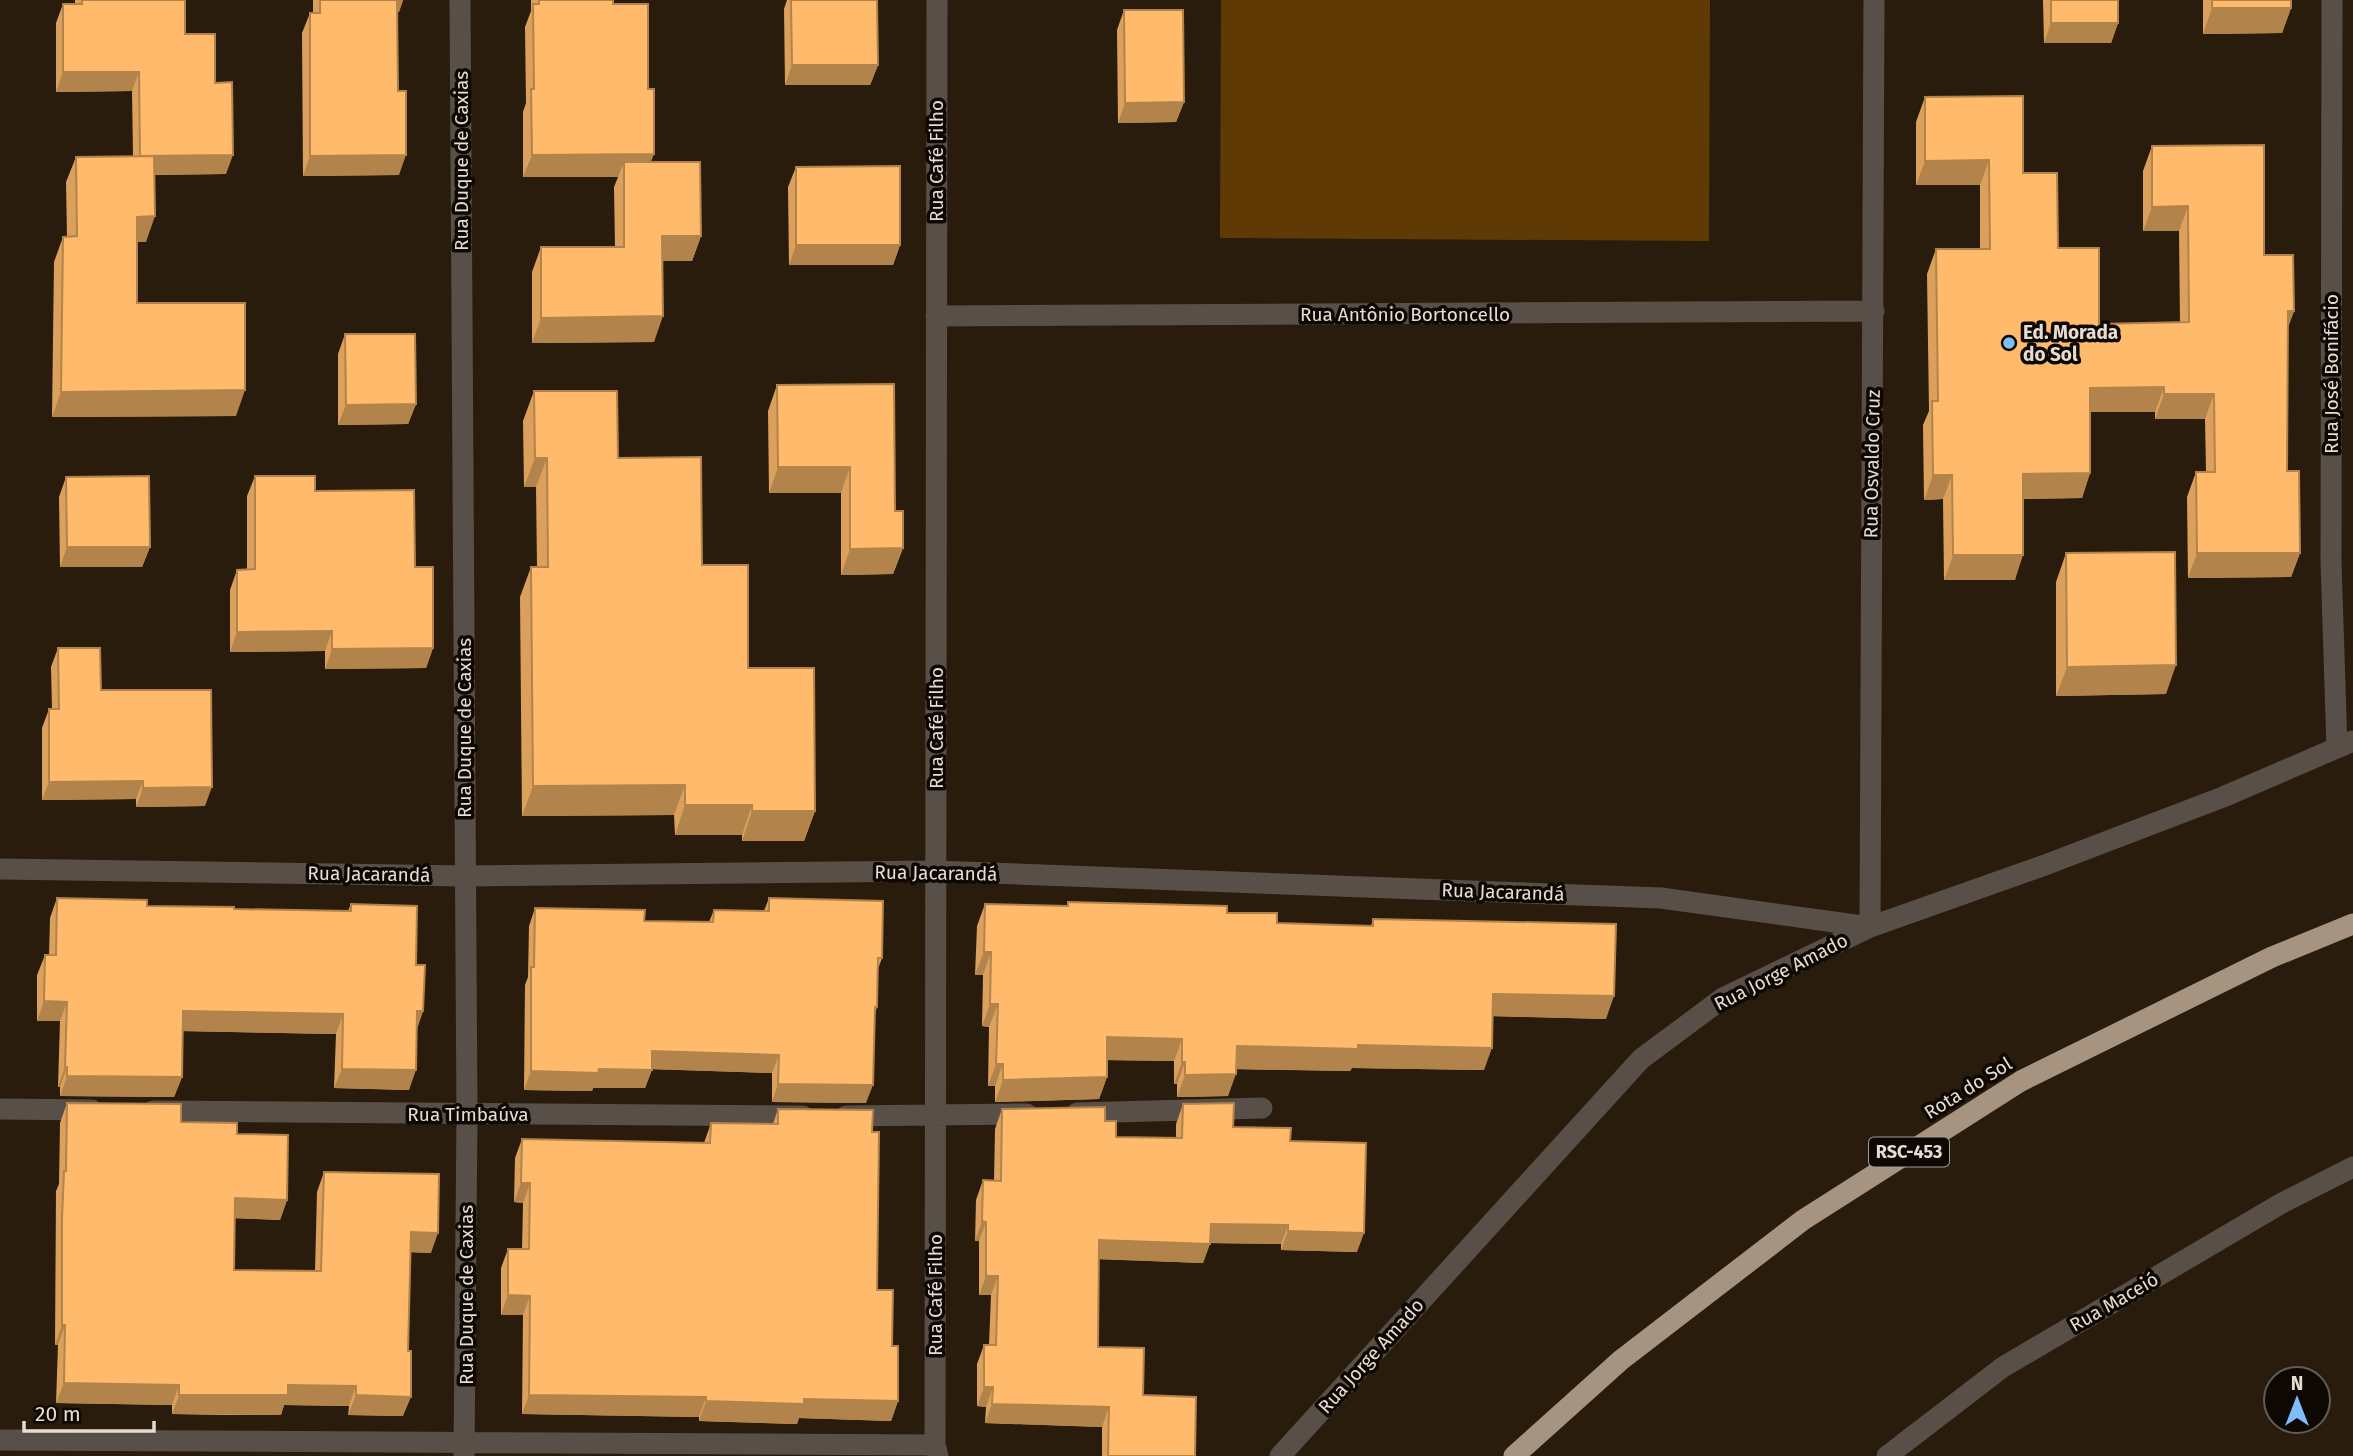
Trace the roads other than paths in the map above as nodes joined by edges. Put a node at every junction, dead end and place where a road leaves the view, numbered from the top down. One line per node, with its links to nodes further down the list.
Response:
1 (460, 0): 10 (street, Rua Duque de Caxias)
2 (937, 0): 6 (street, Rua Café Filho)
3 (1874, 0): 5 (street, Rua Osvaldo Cruz)
4 (2332, 0): 7 (street, Rua José Bonifácio)
5 (1874, 311): 6 (street, Rua Antônio Bortoncello); 12 (street, Rua Osvaldo Cruz)
6 (936, 316): 9 (street, Rua Café Filho)
7 (2345, 744): 12 (street, Rua Jorge Amado)
8 (0, 869): 10 (street, Rua Jacarandá)
9 (936, 871): 10 (street, Rua Jacarandá); 12 (street, Rua Jacarandá); 18 (street, Rua Café Filho)
10 (465, 876): 17 (street, Rua Duque de Caxias)
11 (2353, 924): 24 (highway, Rota do Sol / RSC-453)
12 (1870, 927): 23 (street, Rua Jorge Amado)
13 (1262, 1108): 18 (street, Rua Timbaúva)
14 (0, 1110): 15 (street)
15 (110, 1111)
16 (137, 1111): 17 (street, Rua Timbaúva)
17 (467, 1114): 18 (street, Rua Timbaúva); 21 (street, Rua Duque de Caxias)
18 (936, 1117): 22 (street, Rua Café Filho)
19 (2353, 1167): 25 (street, Rua Maceió)
20 (0, 1440): 21 (street)
21 (464, 1450): 22 (street)
22 (936, 1451)
23 (1280, 1456)
24 (1514, 1456)
25 (1887, 1456)

